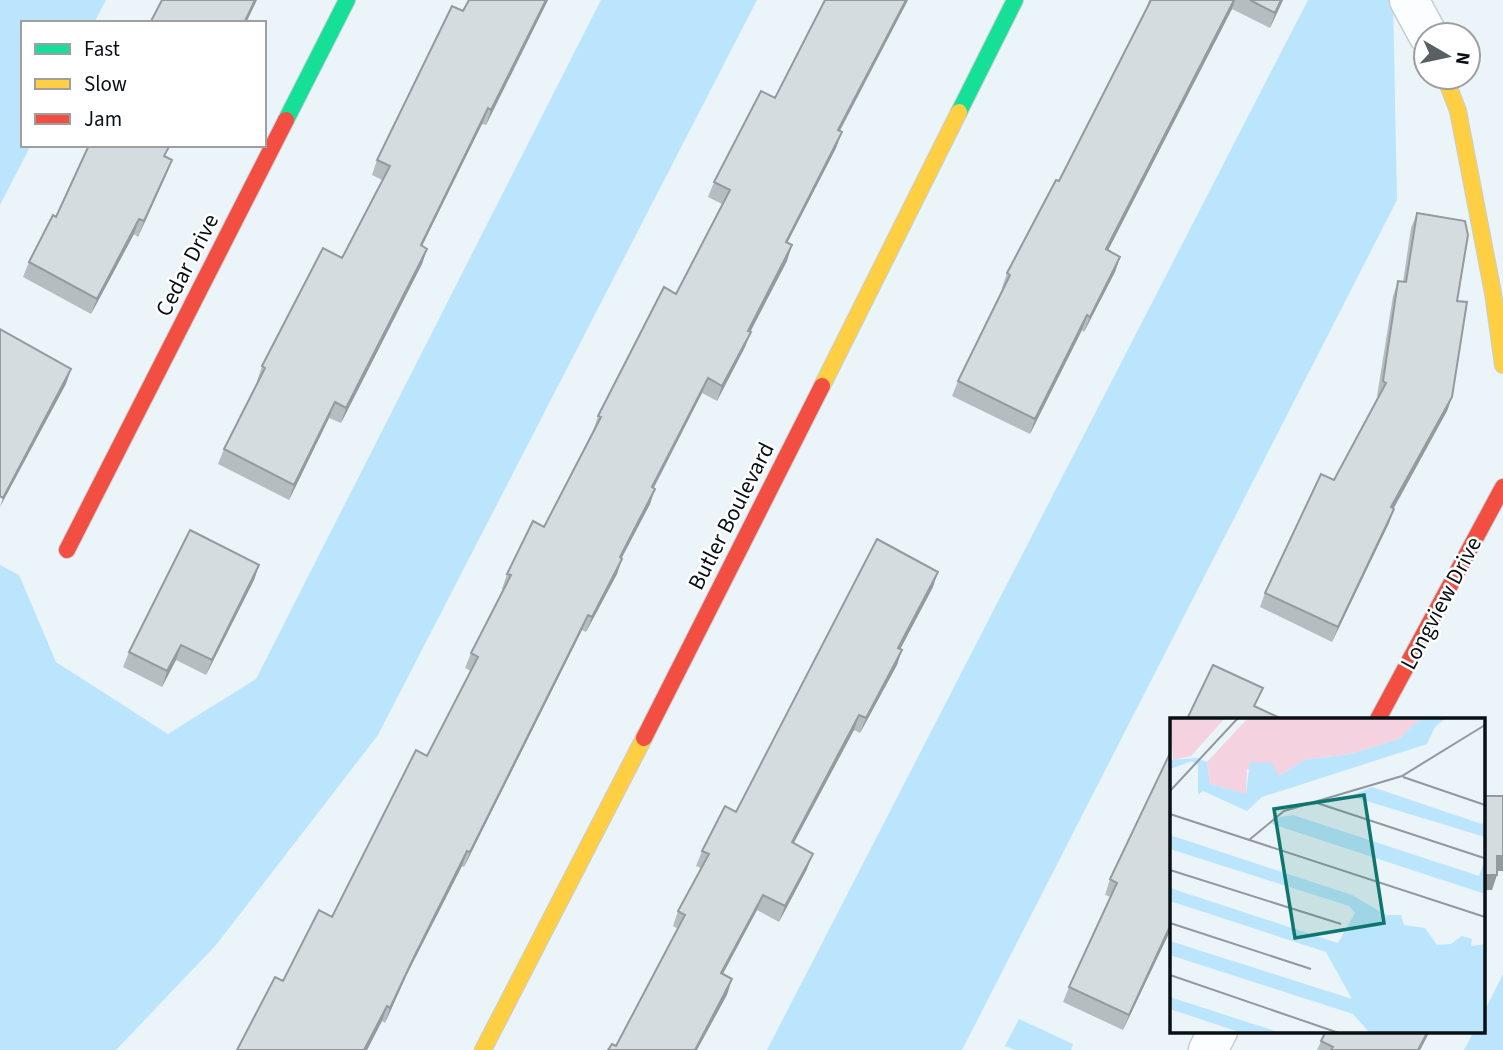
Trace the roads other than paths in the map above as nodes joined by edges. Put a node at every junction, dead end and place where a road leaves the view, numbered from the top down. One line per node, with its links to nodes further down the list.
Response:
1 (347, 0): 8 (street, Cedar Drive)
2 (1015, 0): 11 (street, Butler Boulevard)
3 (1409, 0): 4 (street)
4 (1420, 21)
5 (1450, 91): 6 (street)
6 (1503, 365)
7 (1503, 487): 9 (street, Longview Drive)
8 (66, 550)
9 (1379, 718)
10 (1217, 1032): 12 (street)
11 (483, 1050)
12 (1208, 1050)

